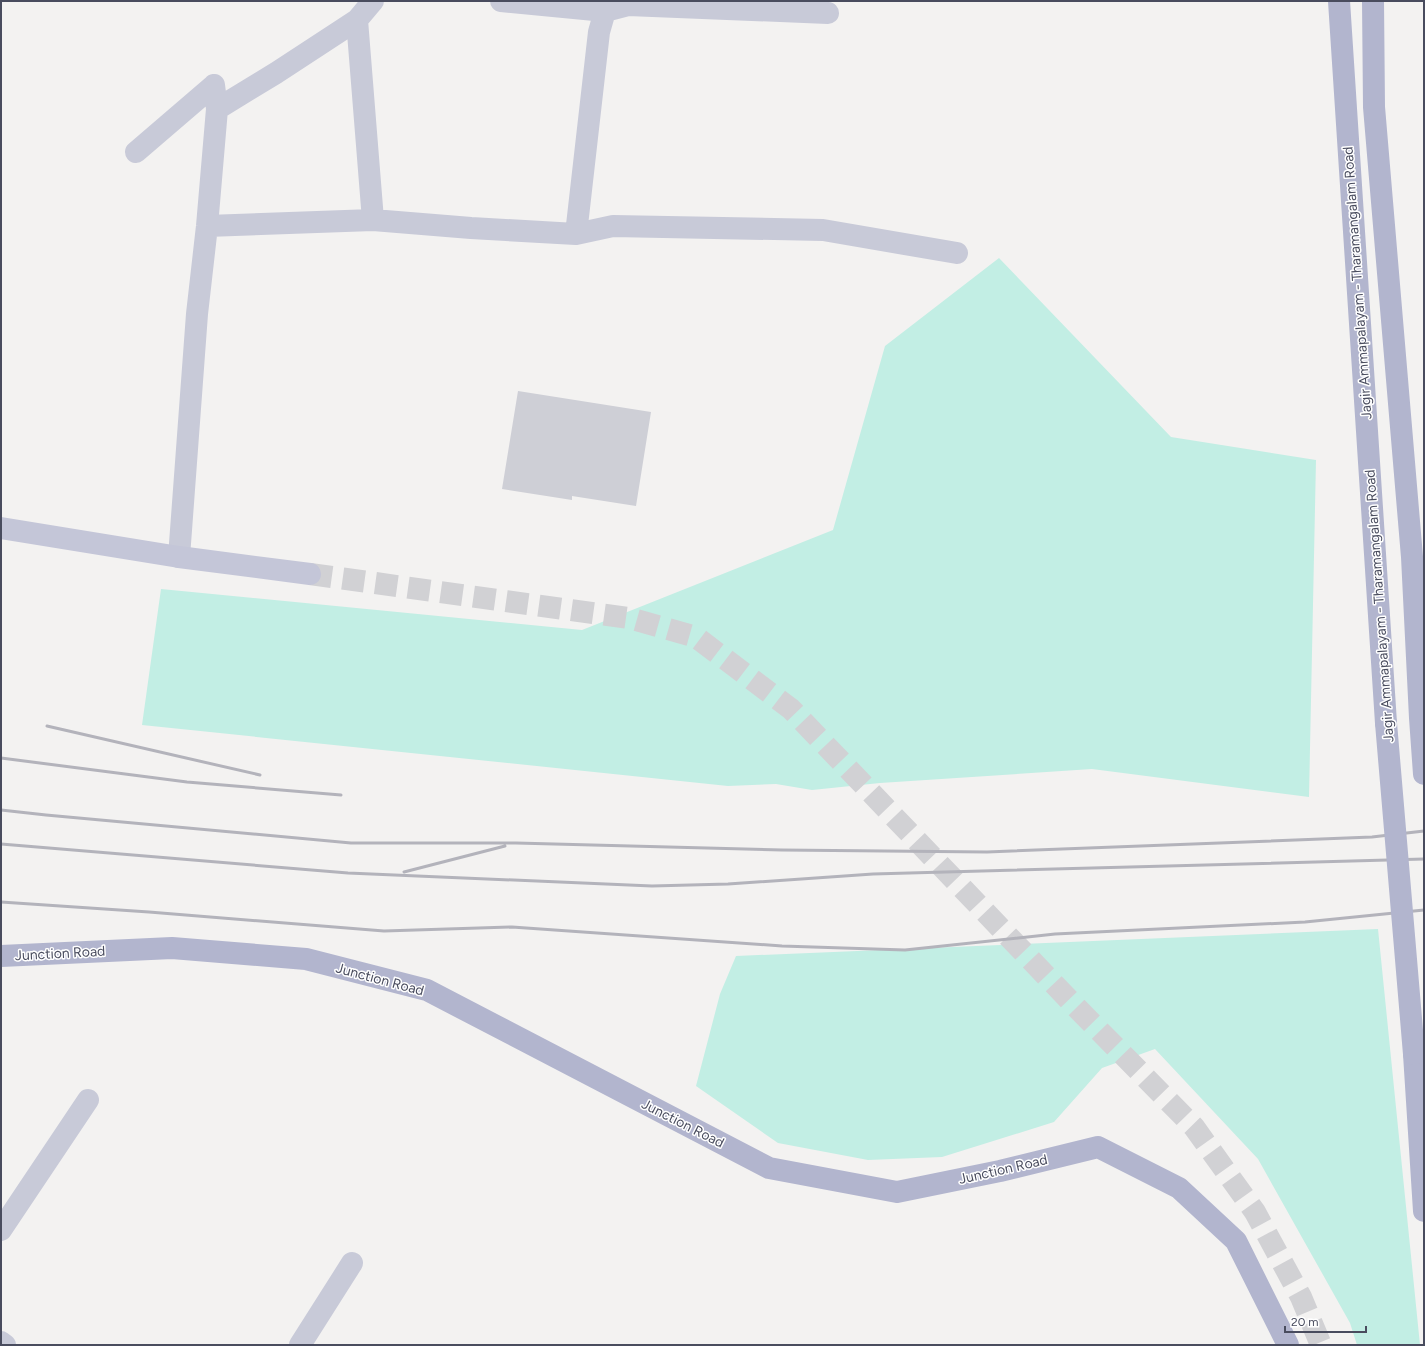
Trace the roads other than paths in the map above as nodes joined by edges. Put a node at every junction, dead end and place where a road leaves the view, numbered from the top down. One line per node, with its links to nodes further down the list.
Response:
1 (373, 1): 7 (street)
2 (501, 1): 5 (street)
3 (1339, 1): 20 (main road, Jagir Ammapalayam - Tharamangalam Road, bridge)
4 (1373, 1): 17 (main road)
5 (605, 11): 6 (street); 12 (street)
6 (828, 13)
7 (357, 20): 8 (street); 10 (street)
8 (217, 109): 9 (street); 11 (street)
9 (136, 152)
10 (373, 220): 11 (street); 12 (street)
11 (207, 226): 15 (street)
12 (576, 234): 13 (street)
13 (957, 253)
14 (1, 528): 15 (main road)
15 (179, 557): 16 (main road)
16 (310, 574)
17 (1424, 774)
18 (1, 956): 26 (main road, Junction Road)
19 (88, 1100): 21 (street)
20 (1424, 1211)
21 (1, 1230)
22 (352, 1263): 25 (street)
23 (1, 1342): 24 (street)
24 (6, 1345)
25 (300, 1345)
26 (1288, 1345)

